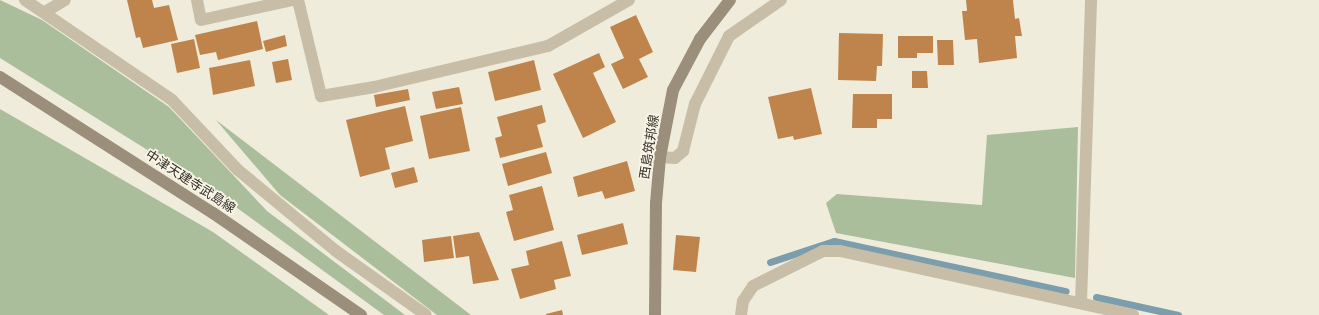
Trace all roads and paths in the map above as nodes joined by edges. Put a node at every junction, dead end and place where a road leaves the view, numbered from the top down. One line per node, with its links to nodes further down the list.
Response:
1 (25, 0): 10 (street)
2 (65, 0): 10 (street)
3 (197, 0): 4 (street)
4 (292, 0)
5 (298, 0): 6 (street)
6 (629, 0)
7 (730, 0): 12 (main road, 西島筑邦線)
8 (781, 0): 12 (street)
9 (1091, 0): 13 (street)
10 (45, 12): 15 (street)
11 (0, 77): 14 (main road, 中津天建寺武島線)
12 (660, 157): 16 (main road, 西島筑邦線)
13 (1081, 303): 17 (street); 18 (street)
14 (361, 315)
15 (426, 315)
16 (655, 315)
17 (740, 315)
18 (1133, 315)

